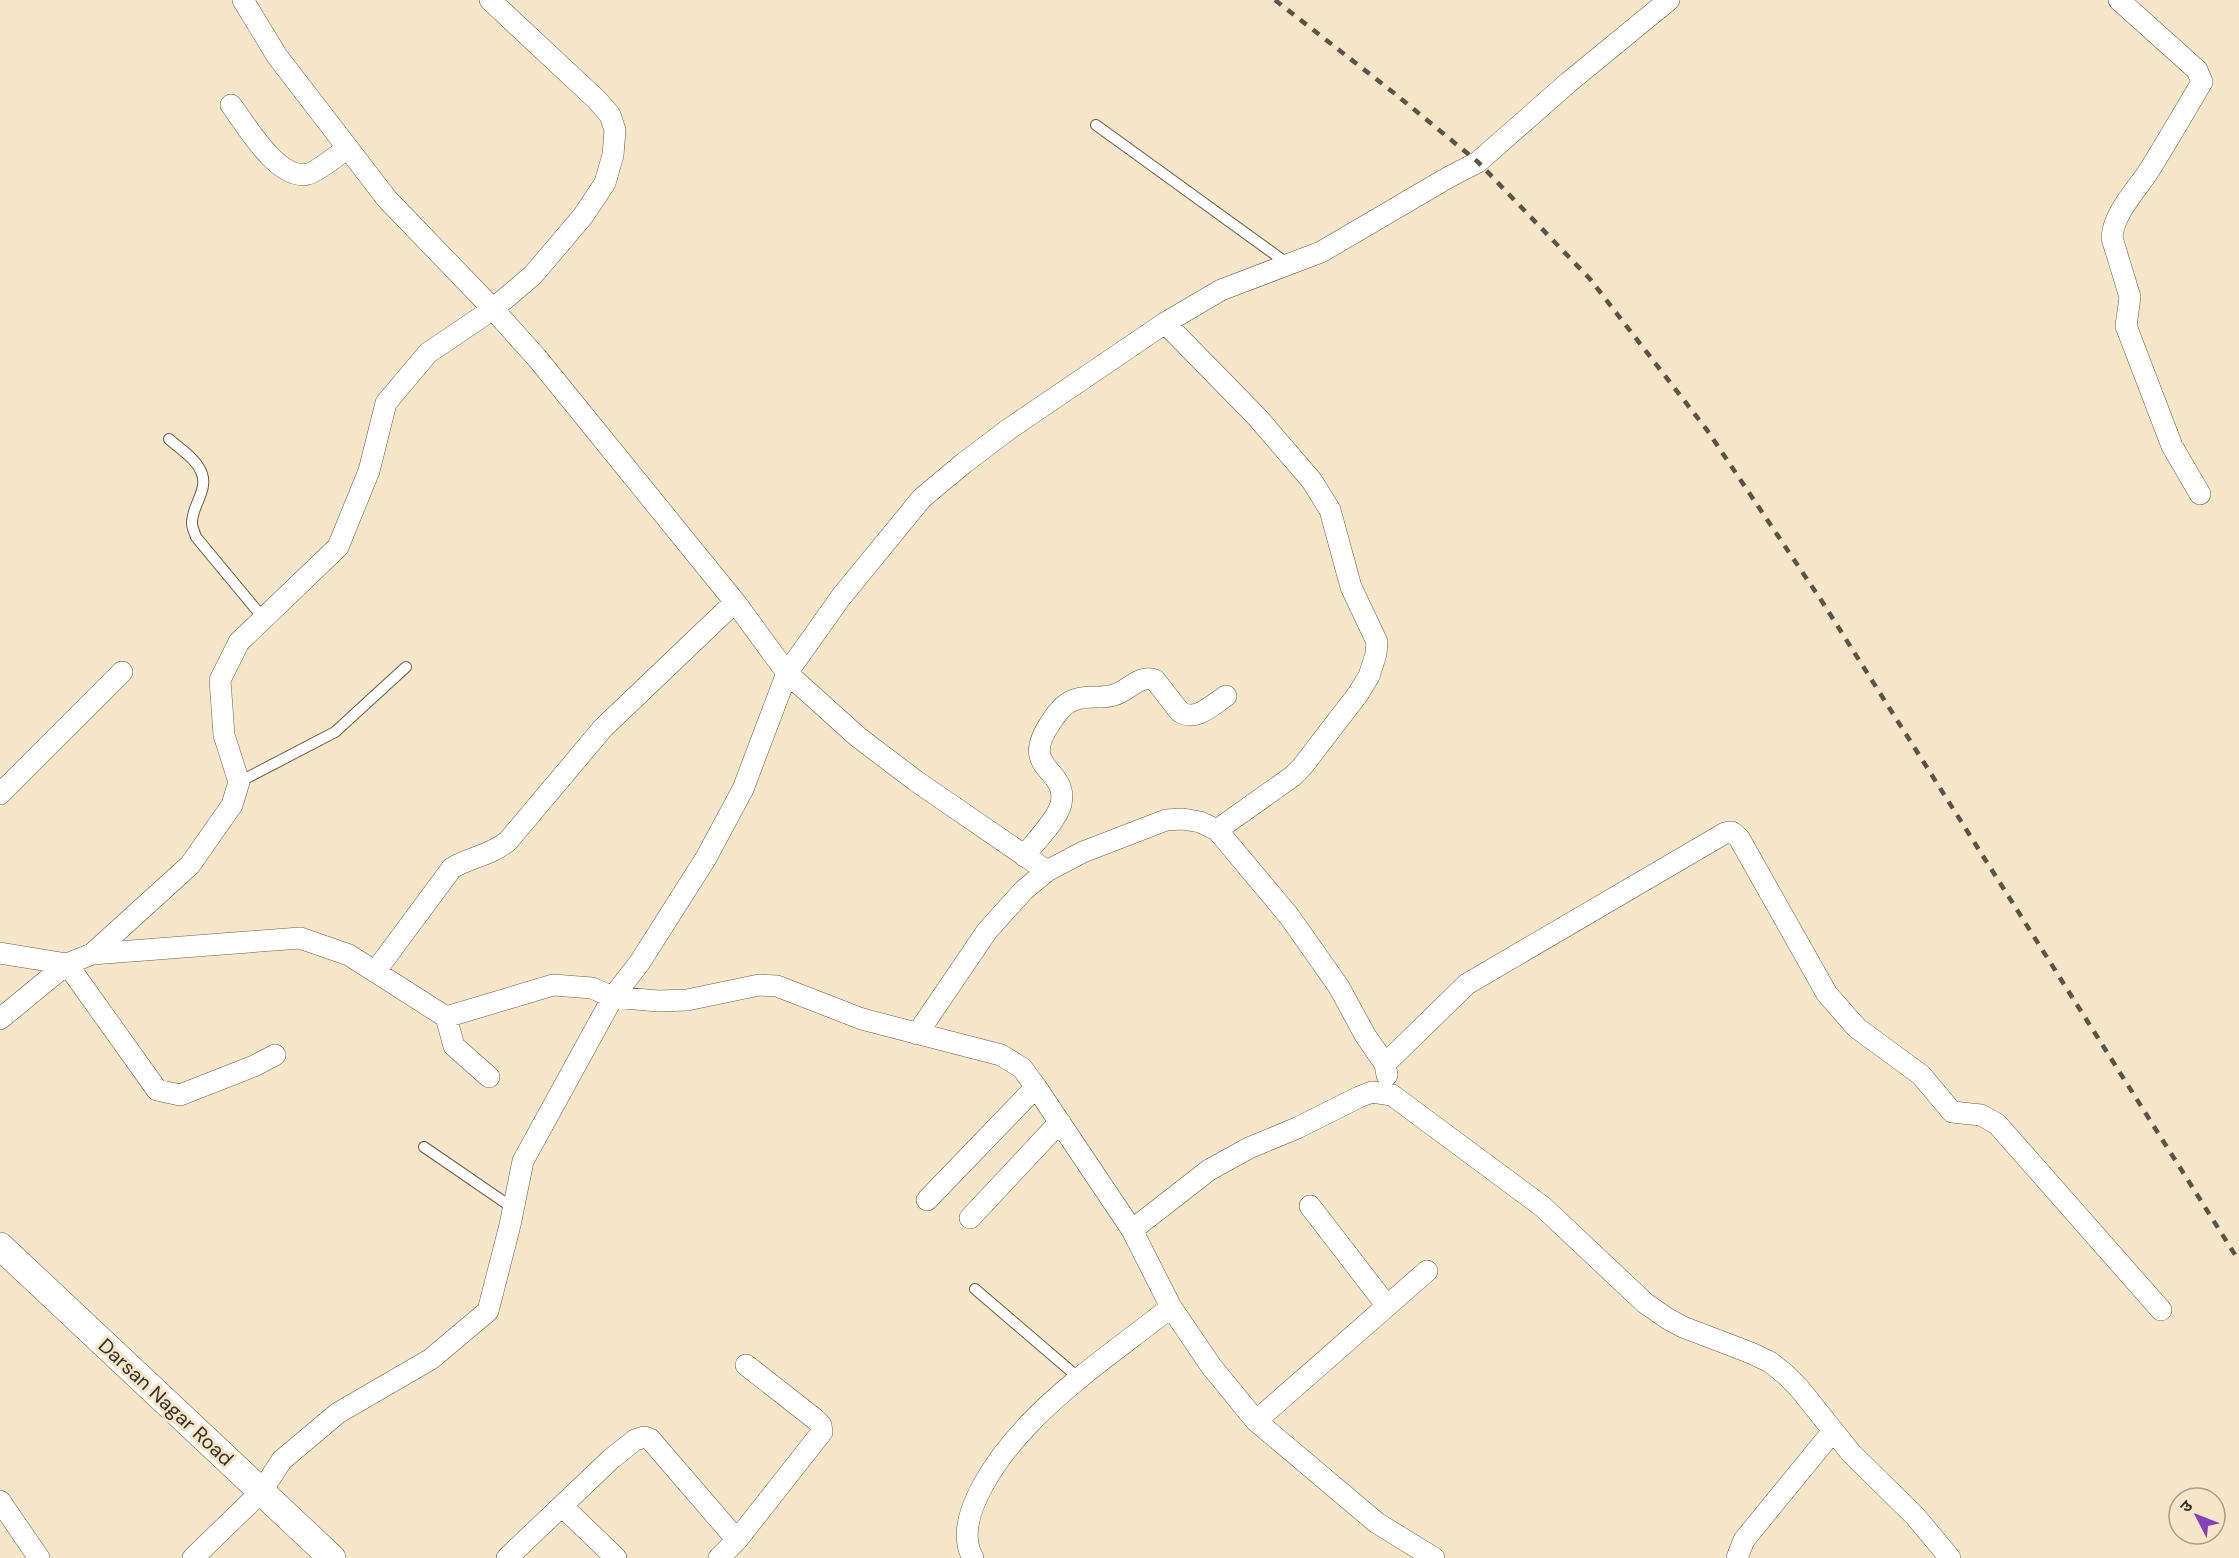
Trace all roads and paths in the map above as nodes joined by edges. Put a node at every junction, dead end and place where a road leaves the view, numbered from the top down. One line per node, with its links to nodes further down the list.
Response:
1 (243, 0): 7 (street)
2 (490, 0): 9 (street)
3 (1669, 0): 8 (street)
4 (2119, 0): 12 (street)
5 (231, 105): 7 (street)
6 (1096, 125): 8 (lane)
7 (348, 148): 9 (street)
8 (1290, 265): 10 (street)
9 (493, 309): 13 (street); 14 (street)
10 (1165, 323): 17 (street); 21 (street)
11 (169, 439): 14 (lane)
12 (2200, 495)
13 (735, 602): 17 (street); 27 (street)
14 (264, 619): 19 (street)
15 (406, 668): 19 (lane)
16 (122, 672): 20 (street)
17 (787, 673): 22 (street); 28 (street)
18 (1226, 696): 22 (street)
19 (238, 782): 25 (street)
20 (0, 794)
21 (1216, 830): 23 (street); 33 (street)
22 (1024, 856): 23 (street)
23 (1047, 871): 31 (street)
24 (0, 952): 26 (street)
25 (92, 954): 26 (street); 27 (street)
26 (67, 964): 30 (street); 32 (street)
27 (375, 972): 29 (street)
28 (613, 997): 29 (street); 31 (street); 41 (street)
29 (446, 1017): 34 (street)
30 (0, 1019)
31 (917, 1034): 35 (street)
32 (275, 1055)
33 (1385, 1064): 36 (street); 49 (street)
34 (489, 1077)
35 (1036, 1087): 37 (street); 39 (street)
36 (1392, 1095): 43 (street); 53 (street)
37 (1060, 1122): 42 (street); 43 (street)
38 (424, 1148): 41 (lane)
39 (927, 1200)
40 (1310, 1206): 47 (street)
41 (513, 1208): 54 (street)
42 (970, 1218)
43 (1132, 1230): 48 (street)
44 (0, 1246): 54 (street, Darsan Nagar Road)
45 (1426, 1271): 47 (street)
46 (975, 1289): 51 (lane)
47 (1387, 1306): 52 (street)
48 (1171, 1307): 51 (street); 52 (street)
49 (2161, 1310)
50 (746, 1365): 57 (street)
51 (1080, 1379): 64 (street)
52 (1256, 1421): 65 (street)
53 (1833, 1431): 66 (street); 67 (street)
54 (261, 1492): 59 (street); 60 (street, Darsan Nagar Road)
55 (0, 1502): 58 (street)
56 (562, 1506): 57 (street); 61 (street); 62 (street)
57 (737, 1540): 63 (street)
58 (39, 1558)
59 (193, 1558)
60 (332, 1558)
61 (507, 1558)
62 (616, 1558)
63 (719, 1558)
64 (973, 1558)
65 (1434, 1558)
66 (1737, 1558)
67 (1950, 1558)

